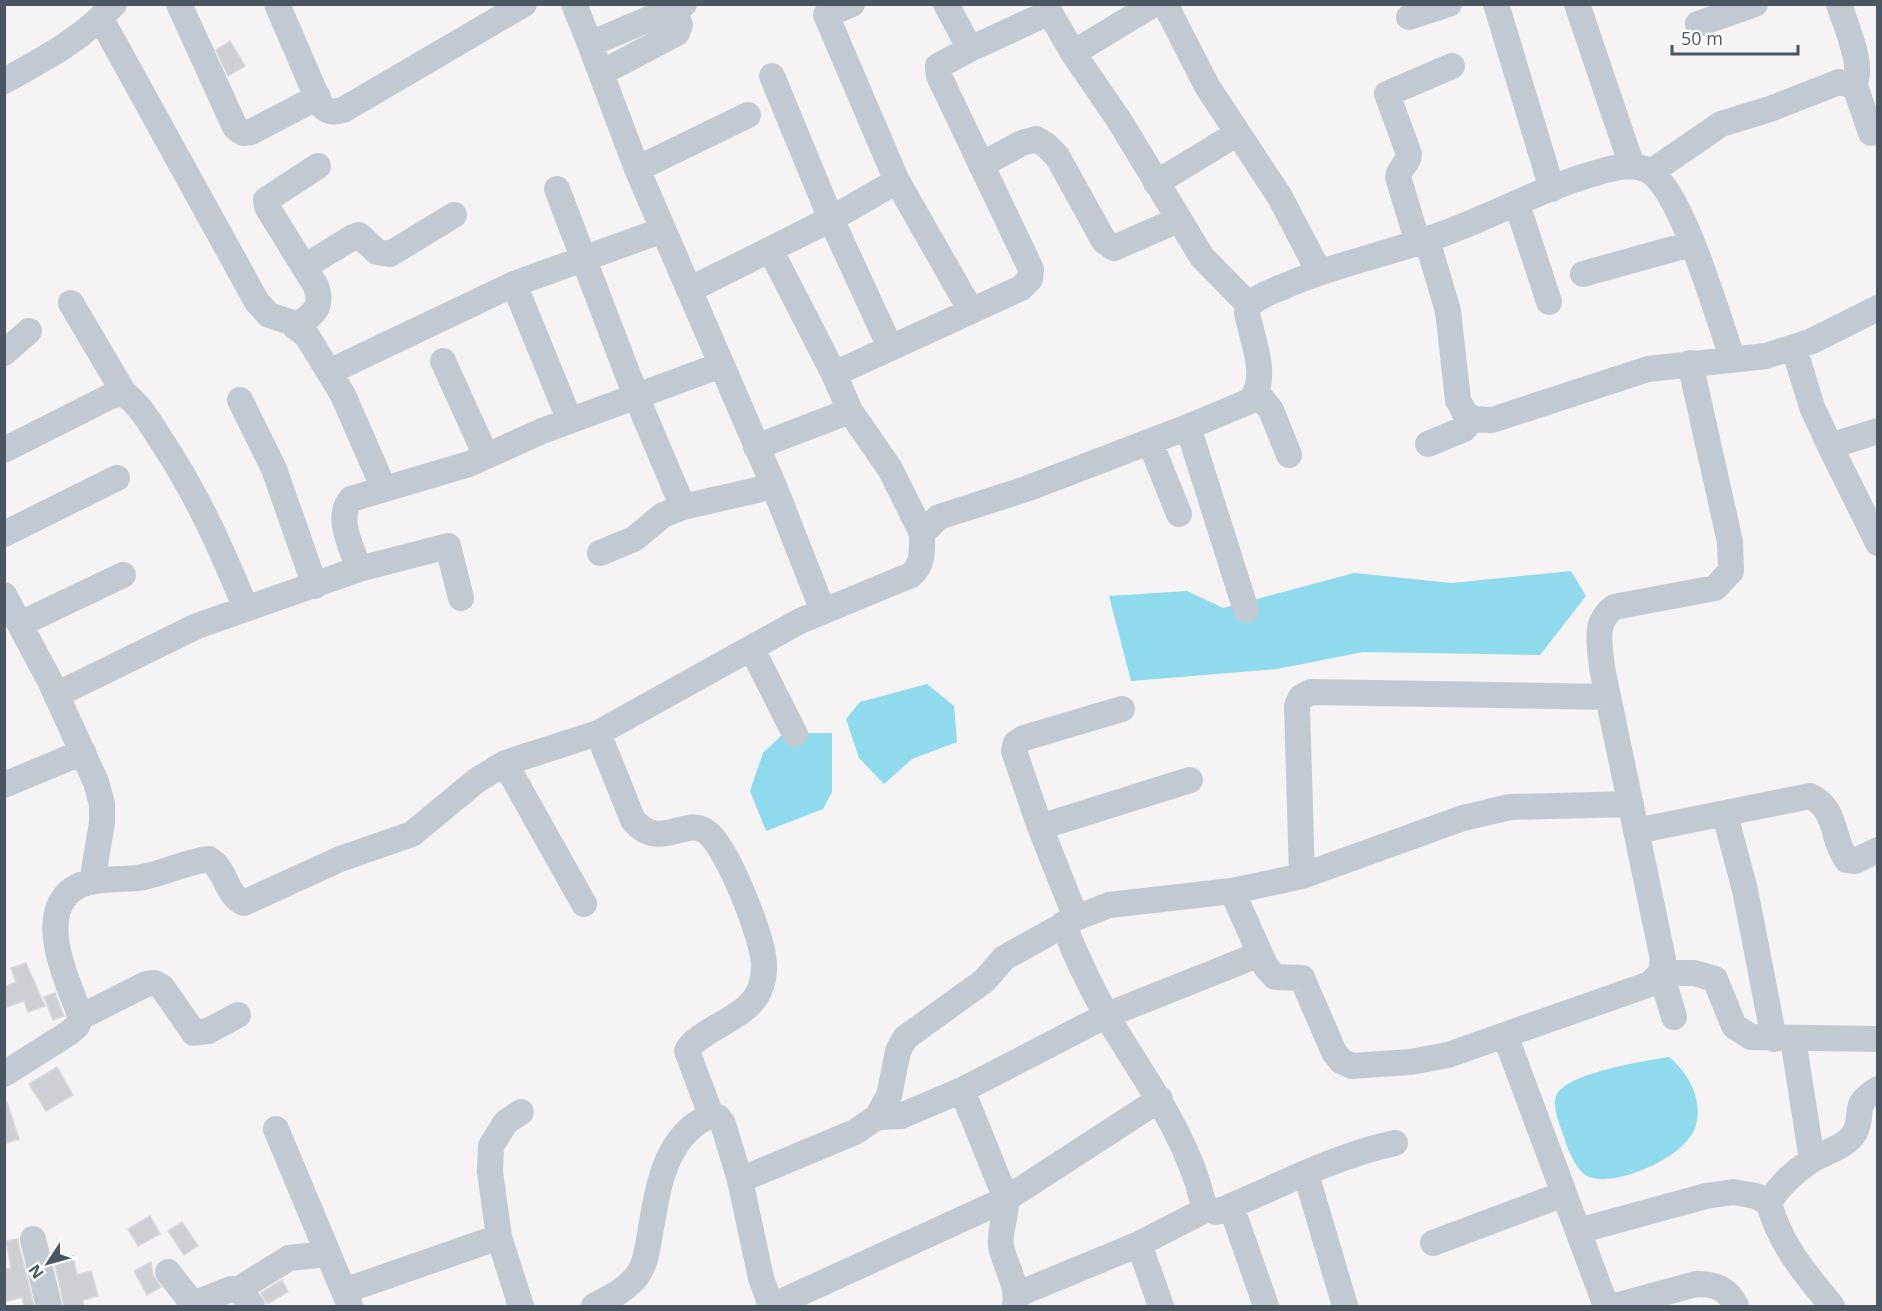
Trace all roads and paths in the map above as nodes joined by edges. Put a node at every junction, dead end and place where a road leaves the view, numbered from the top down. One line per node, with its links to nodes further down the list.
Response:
1 (179, 4): 28 (street)
2 (277, 4): 28 (street)
3 (524, 4): 28 (street)
4 (574, 4): 20 (street)
5 (852, 4): 16 (street)
6 (946, 4): 21 (street)
7 (1154, 4): 22 (street)
8 (1165, 4): 31 (street)
9 (1449, 4): 18 (street)
10 (1496, 4): 39 (street)
11 (1577, 4): 35 (street)
12 (1755, 4): 19 (street)
13 (1839, 4): 27 (street)
14 (679, 7): 20 (street); 24 (street)
15 (1047, 9): 21 (street); 22 (street)
16 (823, 10): 36 (street)
17 (107, 12): 26 (street); 59 (street)
18 (1408, 17)
19 (1698, 24)
20 (590, 44): 24 (street)
21 (970, 50): 32 (street)
22 (1073, 53): 37 (street)
23 (1452, 66): 45 (street)
24 (602, 73): 34 (street)
25 (772, 76): 42 (street)
26 (4, 81)
27 (1852, 85): 30 (street); 35 (street)
28 (318, 97)
29 (748, 115): 34 (street)
30 (1878, 132)
31 (1238, 133): 37 (street); 50 (street)
32 (981, 165): 43 (street); 58 (street)
33 (318, 166): 49 (street)
34 (637, 169): 44 (street)
35 (1642, 169): 39 (street); 46 (street)
36 (897, 181): 42 (street); 58 (street)
37 (1156, 183): 43 (street)
38 (557, 189): 48 (street)
39 (1552, 189): 40 (street)
40 (1517, 204): 45 (street); 54 (street)
41 (454, 215): 49 (street)
42 (831, 219): 47 (street); 61 (street)
43 (1178, 220): 56 (street)
44 (663, 230): 48 (street); 53 (street)
45 (1423, 241): 50 (street); 75 (street)
46 (1692, 244): 51 (street); 64 (street)
47 (771, 251): 53 (street); 69 (street)
48 (583, 257): 52 (street); 72 (street)
49 (304, 267): 59 (street)
50 (1319, 272): 56 (street)
51 (1583, 274)
52 (514, 284): 68 (street); 76 (street)
53 (689, 290): 67 (street)
54 (1549, 302)
55 (71, 303): 70 (street)
56 (1249, 305): 71 (street)
57 (1878, 308): 62 (street)
58 (970, 309): 61 (street)
59 (295, 327): 68 (street)
60 (29, 331): 63 (street)
61 (890, 347): 69 (street)
62 (1794, 348): 64 (street); 81 (street)
63 (4, 353)
64 (1733, 360): 66 (street)
65 (443, 361): 85 (street)
66 (1690, 363): 75 (street); 106 (street)
67 (721, 364): 72 (street); 82 (street)
68 (331, 371): 88 (street)
69 (834, 374): 74 (street)
70 (124, 393): 83 (street); 100 (street)
71 (1257, 393): 77 (street); 84 (street)
72 (636, 396): 76 (street); 89 (street)
73 (240, 399): 97 (street)
74 (850, 411): 82 (street); 91 (street)
75 (1473, 419): 80 (street)
76 (570, 421): 85 (street)
77 (1188, 427): 79 (street); 101 (street)
78 (1878, 431): 81 (street)
79 (1150, 442): 90 (street); 91 (street)
80 (1428, 444)
81 (1830, 446): 93 (street)
82 (756, 447): 87 (street)
83 (4, 450)
84 (1289, 455)
85 (486, 456): 88 (street)
86 (117, 478): 92 (street)
87 (774, 486): 89 (street); 102 (street)
88 (384, 489): 95 (street)
89 (683, 507): 94 (street)
90 (1179, 514)
91 (922, 533): 102 (street)
92 (4, 534)
93 (1876, 536)
94 (600, 553)
95 (359, 569): 97 (street); 99 (street)
96 (123, 575): 103 (street)
97 (315, 586): 100 (street)
98 (4, 595): 103 (street)
99 (461, 598)
100 (246, 609): 105 (street)
101 (1246, 610)
102 (823, 611): 104 (street)
103 (20, 624): 105 (street)
104 (752, 649): 108 (street); 109 (street)
105 (56, 695): 110 (street)
106 (1608, 697): 114 (street); 119 (street)
107 (1122, 709): 116 (street)
108 (598, 733): 111 (street); 138 (street)
109 (795, 734)
110 (83, 752): 113 (street); 120 (street)
111 (505, 763): 120 (street); 122 (street)
112 (1191, 780): 116 (street)
113 (4, 785)
114 (1631, 804): 117 (street); 119 (street)
115 (1725, 815): 117 (street); 118 (street); 131 (street)
116 (1040, 827): 123 (street)
117 (1636, 831): 125 (street)
118 (1878, 850)
119 (1302, 876): 121 (street)
120 (92, 882): 128 (street)
121 (1232, 891): 123 (street); 124 (street)
122 (584, 904)
123 (1069, 921): 127 (street); 139 (street)
124 (1260, 954): 127 (street); 130 (street)
125 (1661, 974): 129 (street); 130 (street); 131 (street)
126 (238, 1015): 128 (street)
127 (1107, 1015): 135 (street); 136 (street)
128 (81, 1017): 133 (street)
129 (1674, 1017)
130 (1505, 1035): 145 (street)
131 (1783, 1039): 132 (street); 142 (street)
132 (1878, 1039)
133 (4, 1074)
134 (1878, 1089): 142 (street)
135 (962, 1090): 139 (street); 146 (street)
136 (1160, 1098): 146 (street); 148 (street)
137 (521, 1112): 150 (street)
138 (711, 1115): 144 (street); 161 (street)
139 (877, 1117): 144 (street)
140 (276, 1129): 154 (street)
141 (1395, 1143): 143 (street)
142 (1812, 1160): 147 (street)
143 (1306, 1174): 148 (street); 165 (street)
144 (740, 1180): 162 (street)
145 (1564, 1194): 149 (street); 152 (street)
146 (1006, 1199): 158 (street); 162 (street)
147 (1769, 1203): 149 (street); 169 (street)
148 (1219, 1207): 153 (street); 164 (street)
149 (1578, 1231): 166 (street)
150 (499, 1237): 157 (street); 160 (street)
151 (33, 1239): 159 (street)
152 (1432, 1243)
153 (1139, 1244): 158 (street); 163 (street)
154 (328, 1254): 156 (street); 157 (street)
155 (168, 1272): 156 (street)
156 (245, 1298)
157 (347, 1299)
158 (1016, 1301)
159 (49, 1306)
160 (521, 1306)
161 (594, 1306)
162 (771, 1306)
163 (1161, 1306)
164 (1266, 1306)
165 (1345, 1306)
166 (1606, 1306)
167 (1615, 1306): 168 (street)
168 (1736, 1306)
169 (1831, 1306)

